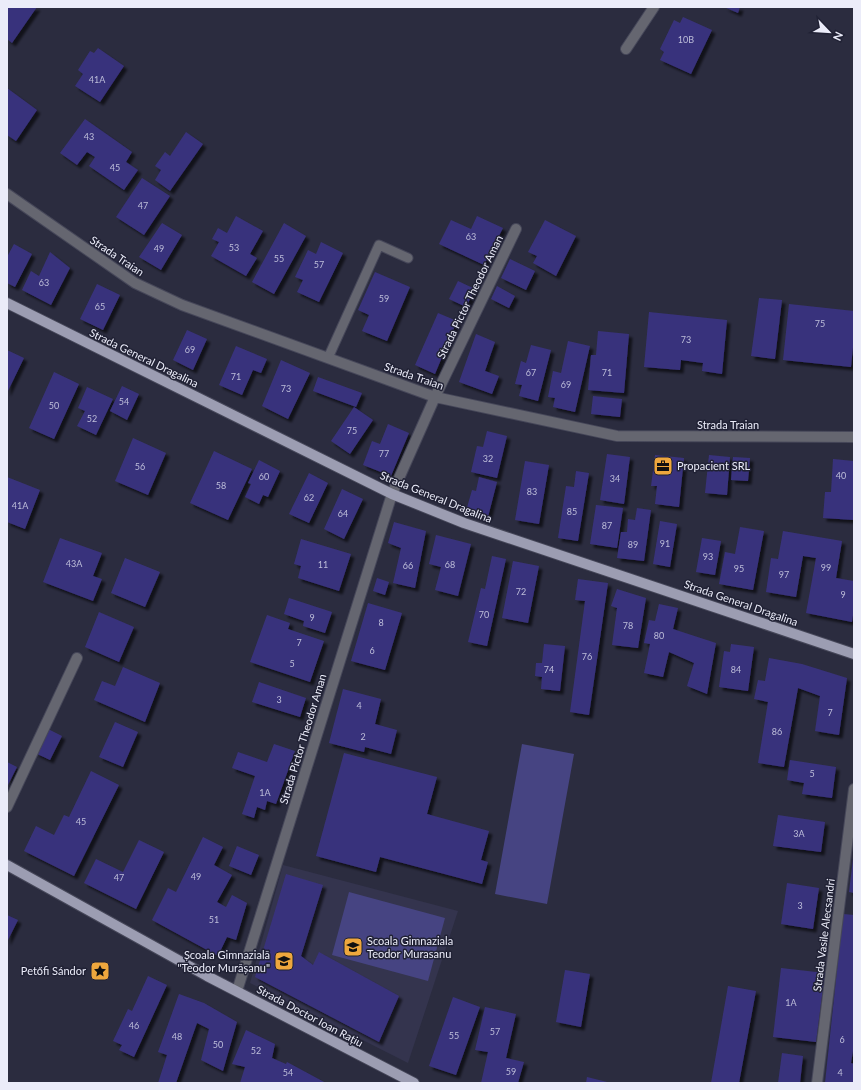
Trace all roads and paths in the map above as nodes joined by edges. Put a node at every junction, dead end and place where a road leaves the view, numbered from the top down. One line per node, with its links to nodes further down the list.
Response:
1 (654, 7): 2 (street)
2 (626, 49)
3 (7, 194): 7 (street, Strada Traian)
4 (516, 229): 8 (street, Strada Pictor Theodor Aman)
5 (408, 258): 7 (lane)
6 (7, 303): 10 (main road, Strada General Dragalina)
7 (328, 358): 8 (street, Strada Traian)
8 (435, 397): 9 (street, Strada Traian); 10 (street, Strada Pictor Theodor Aman)
9 (854, 437)
10 (392, 494): 11 (main road, Strada General Dragalina); 16 (street, Strada Pictor Theodor Aman)
11 (854, 654)
12 (77, 658): 14 (street)
13 (854, 789): 18 (street, Strada Vasile Alecsandri)
14 (7, 807)
15 (7, 865): 16 (main road, Strada Doctor Ioan Rațiu)
16 (236, 991): 17 (main road, Strada Doctor Ioan Rațiu)
17 (414, 1083)
18 (817, 1083)

